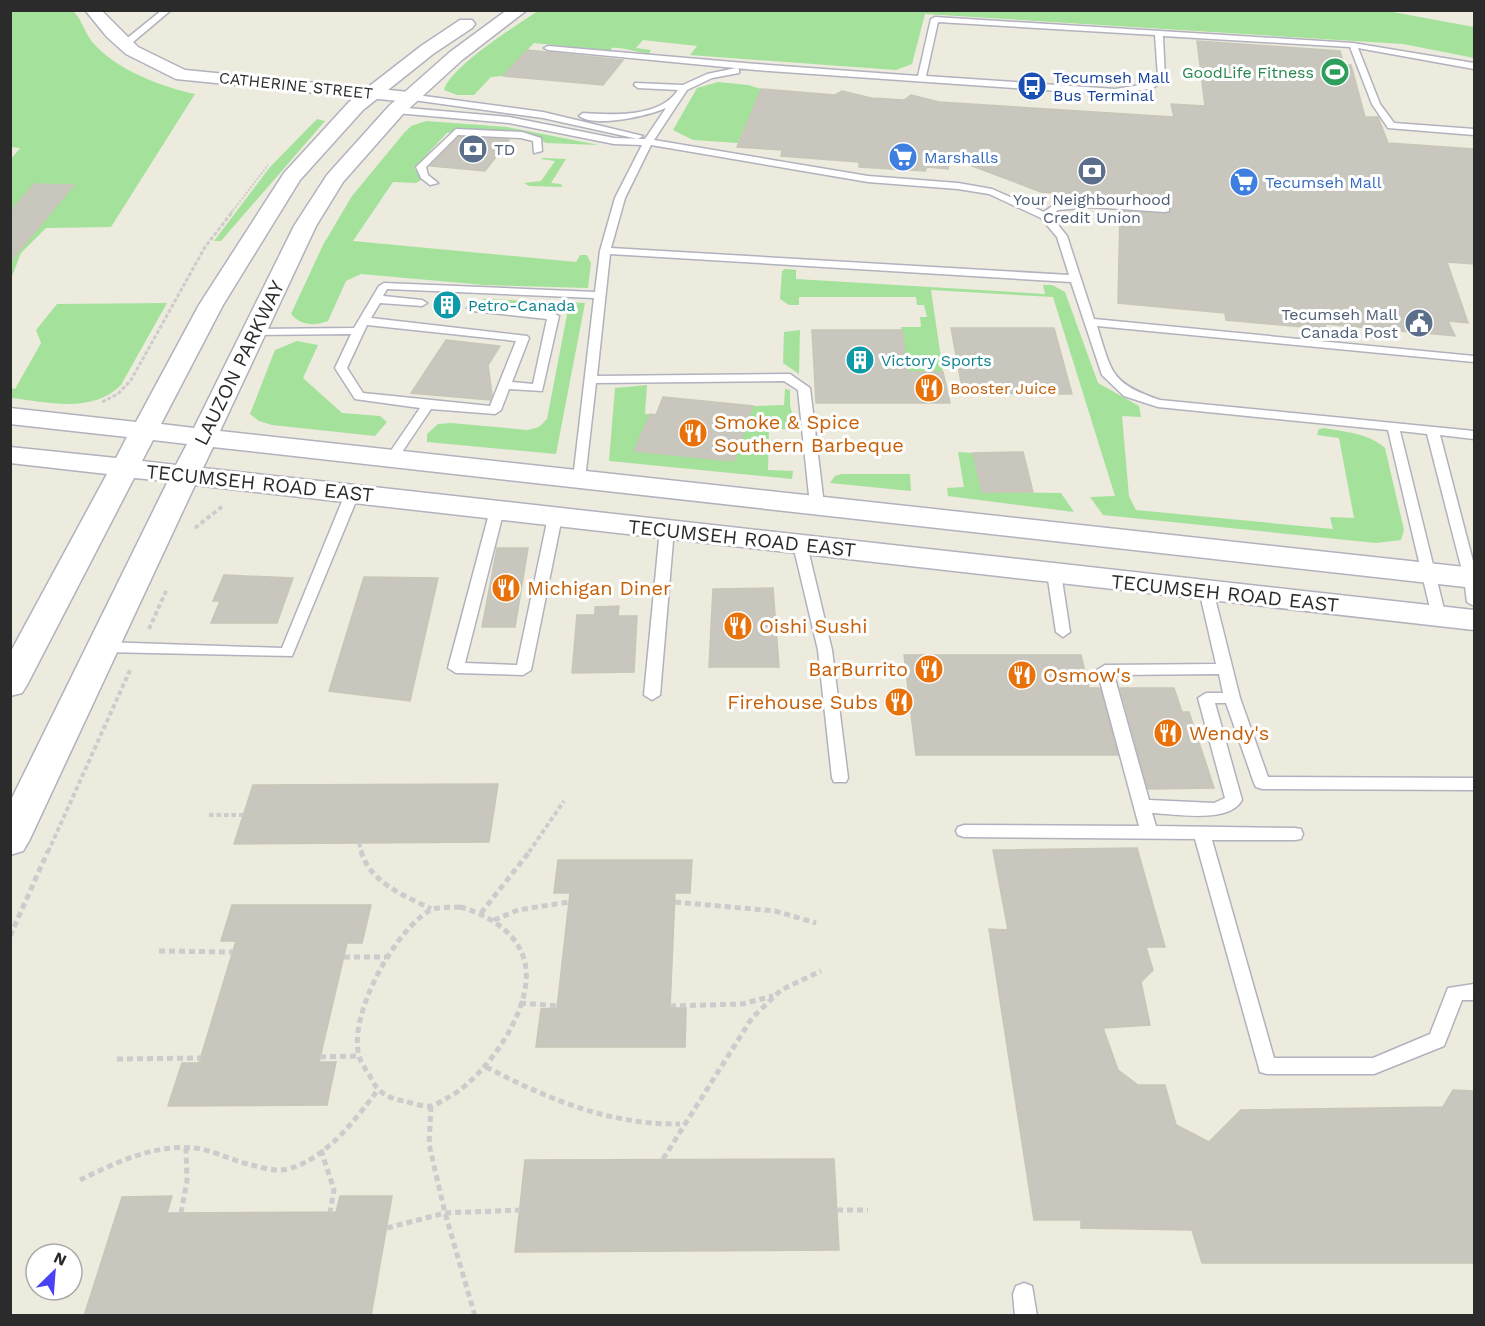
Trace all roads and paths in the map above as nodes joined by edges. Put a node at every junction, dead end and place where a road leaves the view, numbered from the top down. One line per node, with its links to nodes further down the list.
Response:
1 (92, 10): 7 (street, CATHERINE STREET)
2 (167, 10): 7 (lane)
3 (519, 10): 16 (main road, LAUZON PARKWAY)
4 (476, 17): 14 (main road)
5 (1159, 33): 6 (lane); 11 (lane); 11 (lane)
6 (1353, 45): 9 (lane); 18 (lane)
7 (123, 46): 14 (street, CATHERINE STREET)
8 (548, 48): 10 (lane)
9 (1474, 66)
10 (756, 68): 11 (lane); 13 (lane)
11 (921, 79)
12 (638, 85): 13 (lane)
13 (684, 88): 15 (lane)
14 (363, 100): 16 (street, CATHERINE STREET); 42 (main road)
15 (676, 100): 17 (lane); 19 (lane)
16 (403, 103): 17 (lane); 19 (lane); 33 (main road, LAUZON PARKWAY)
17 (514, 110): 19 (lane)
18 (1474, 132)
19 (648, 142): 24 (lane); 25 (lane)
20 (537, 151): 22 (lane)
21 (270, 164): 37 (path)
22 (433, 183)
23 (1165, 209): 24 (lane)
24 (1045, 216): 26 (lane)
25 (605, 250): 26 (lane); 27 (lane)
26 (1076, 279): 31 (lane)
27 (600, 295): 28 (lane); 35 (lane)
28 (376, 299): 29 (lane); 32 (lane)
29 (422, 303)
30 (472, 308): 36 (lane)
31 (1090, 322): 34 (lane); 40 (lane)
32 (361, 326): 33 (lane); 36 (lane); 38 (lane)
33 (254, 332): 44 (main road, LAUZON PARKWAY)
34 (1474, 359)
35 (590, 380): 49 (lane); 52 (lane)
36 (505, 385): 38 (lane)
37 (100, 402)
38 (428, 405): 46 (lane)
39 (10, 416): 42 (main road, TECUMSEH ROAD EAST)
40 (1393, 426): 41 (lane); 59 (lane)
41 (1432, 430): 43 (lane); 60 (lane)
42 (145, 431): 44 (main road, TECUMSEH ROAD EAST); 47 (main road)
43 (1474, 435)
44 (204, 438): 46 (main road, TECUMSEH ROAD EAST); 48 (main road, LAUZON PARKWAY)
45 (10, 455): 47 (main road, TECUMSEH ROAD EAST)
46 (392, 458): 49 (main road, TECUMSEH ROAD EAST)
47 (126, 468): 48 (main road, TECUMSEH ROAD EAST); 68 (main road)
48 (185, 475): 50 (main road, TECUMSEH ROAD EAST); 65 (main road, LAUZON PARKWAY)
49 (579, 479): 52 (main road, TECUMSEH ROAD EAST)
50 (352, 494): 53 (main road, TECUMSEH ROAD EAST); 65 (lane)
51 (228, 505): 55 (path)
52 (817, 505): 59 (main road, TECUMSEH ROAD EAST)
53 (497, 510): 54 (main road, TECUMSEH ROAD EAST); 54 (lane)
54 (555, 517): 56 (main road, TECUMSEH ROAD EAST)
55 (196, 524)
56 (667, 529): 57 (main road, TECUMSEH ROAD EAST); 69 (lane)
57 (800, 544): 58 (main road, TECUMSEH ROAD EAST); 71 (lane)
58 (1054, 573): 61 (main road, TECUMSEH ROAD EAST); 64 (lane)
59 (1429, 573): 60 (main road, TECUMSEH ROAD EAST); 62 (lane)
60 (1473, 586)
61 (1206, 590): 62 (main road, TECUMSEH ROAD EAST); 67 (lane)
62 (1439, 617): 63 (main road, TECUMSEH ROAD EAST)
63 (1474, 620)
64 (1063, 632)
65 (103, 647): 81 (main road, LAUZON PARKWAY)
66 (132, 665): 89 (path)
67 (1225, 669): 70 (lane); 74 (lane)
68 (10, 685)
69 (652, 695)
70 (1232, 698): 72 (lane); 74 (lane)
71 (840, 778)
72 (1474, 784)
73 (564, 801): 86 (path)
74 (1142, 806): 78 (lane)
75 (209, 814): 76 (path)
76 (244, 814)
77 (964, 831): 78 (lane)
78 (1149, 831): 79 (lane)
79 (1201, 832): 80 (lane); 95 (lane)
80 (1294, 834)
81 (10, 841)
82 (359, 843): 85 (path)
83 (569, 902): 87 (path)
84 (675, 902): 88 (path)
85 (431, 909): 86 (path); 93 (path)
86 (481, 912): 87 (path)
87 (494, 920): 97 (path)
88 (816, 923)
89 (10, 936)
90 (159, 951): 91 (path)
91 (233, 952)
92 (344, 957): 93 (path)
93 (386, 957): 100 (path)
94 (821, 971): 96 (path)
95 (1474, 992)
96 (774, 995): 99 (path); 107 (path)
97 (520, 1003): 98 (path); 104 (path)
98 (558, 1006)
99 (670, 1006)
100 (359, 1056): 101 (path); 105 (path)
101 (320, 1057)
102 (201, 1058): 103 (path)
103 (117, 1059)
104 (486, 1067): 106 (path); 107 (path)
105 (377, 1091): 106 (path); 109 (path)
106 (431, 1106): 117 (path)
107 (681, 1124): 110 (path)
108 (186, 1148): 109 (path); 111 (path); 116 (path)
109 (321, 1150): 115 (path)
110 (663, 1159)
111 (80, 1180)
112 (520, 1210): 117 (path)
113 (837, 1210): 114 (path)
114 (868, 1210)
115 (330, 1212)
116 (181, 1213)
117 (445, 1213): 118 (path); 119 (path)
118 (387, 1228)
119 (476, 1316)

